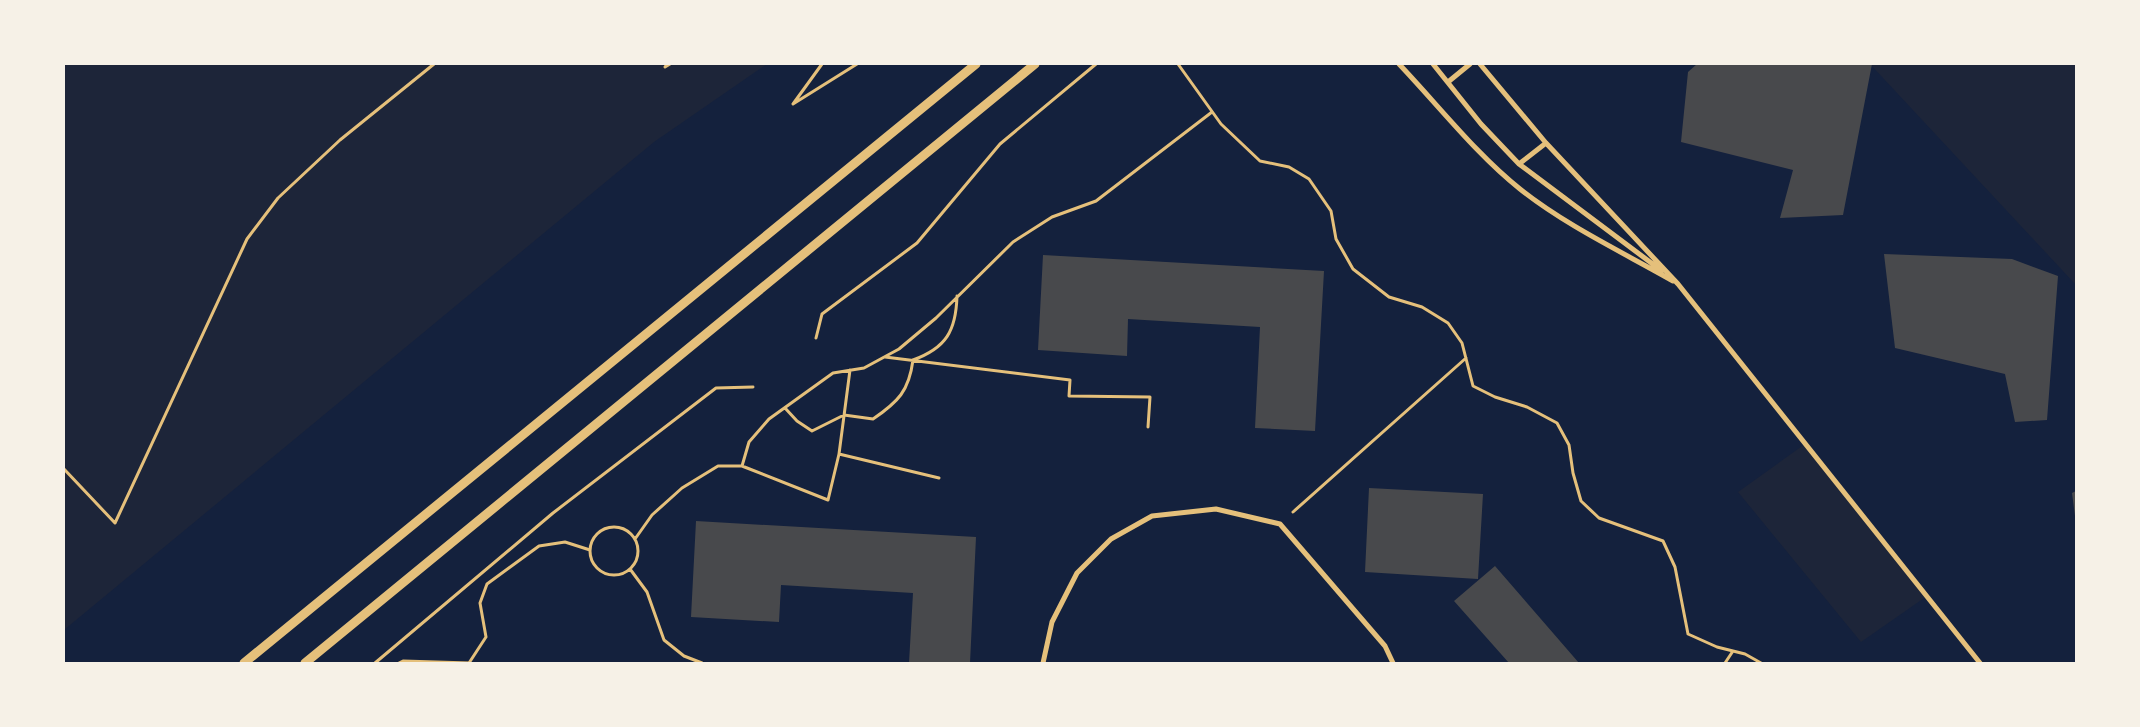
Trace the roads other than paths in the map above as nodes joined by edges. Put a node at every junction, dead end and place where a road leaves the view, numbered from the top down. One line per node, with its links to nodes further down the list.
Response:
1 (976, 64): 11 (street)
2 (1035, 64): 12 (street)
3 (1399, 64): 10 (street)
4 (1432, 64): 7 (street)
5 (1470, 64): 7 (street)
6 (1480, 64): 8 (street)
7 (1448, 82): 9 (street)
8 (1546, 142): 9 (street); 10 (street)
9 (1518, 164): 10 (street)
10 (1678, 284): 15 (street)
11 (244, 663)
12 (306, 663)
13 (1043, 663): 14 (street)
14 (1393, 663)
15 (1980, 663)

